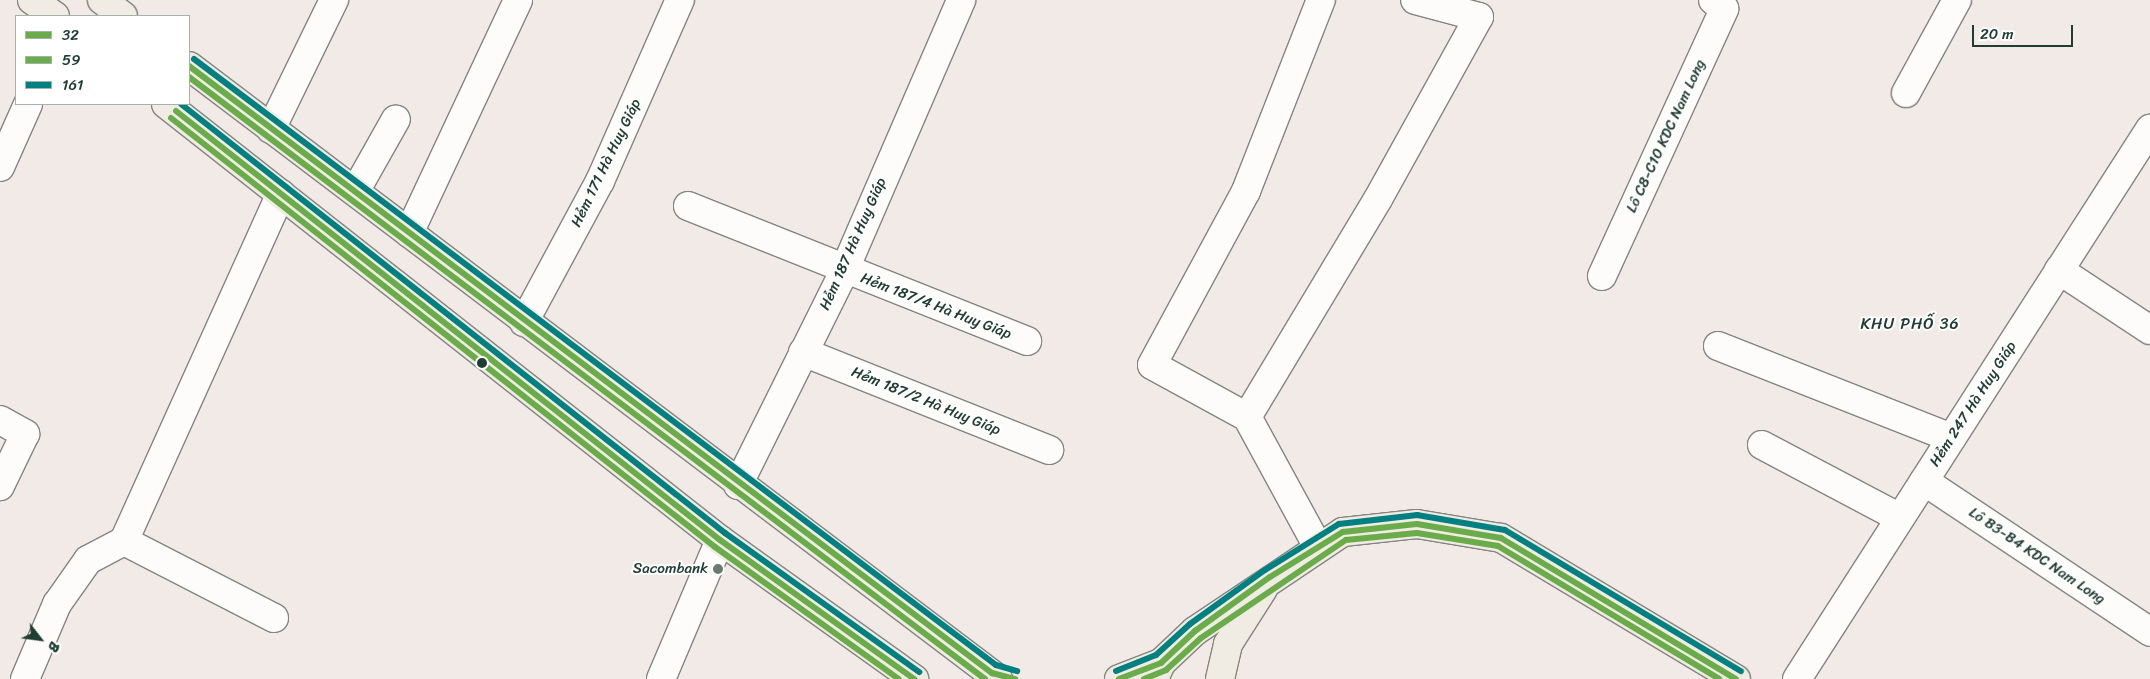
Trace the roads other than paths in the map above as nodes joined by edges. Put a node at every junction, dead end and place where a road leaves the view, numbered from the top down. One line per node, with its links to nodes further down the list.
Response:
1 (32, 0): 11 (main road)
2 (102, 0): 12 (main road)
3 (334, 0): 18 (street)
4 (518, 0): 24 (street)
5 (680, 0): 28 (street, Hẻm 171 Hà Huy Giáp)
6 (961, 0): 26 (street, Hẻm 187 Hà Huy Giáp)
7 (1320, 0): 33 (street)
8 (1414, 0): 33 (street)
9 (1713, 0): 27 (street, Lô C8-C10 KDC Nam Long)
10 (1957, 0): 14 (street)
11 (54, 15)
12 (122, 15)
13 (190, 67): 18 (main road)
14 (1906, 93)
15 (28, 105): 20 (street)
16 (167, 105): 22 (main road)
17 (396, 119): 21 (street)
18 (270, 129): 21 (main road)
19 (2150, 129): 25 (street, Hẻm 247 Hà Huy Giáp)
20 (0, 167)
21 (356, 190): 24 (main road)
22 (281, 194): 42 (main road); 43 (street)
23 (688, 206): 26 (street, Hẻm 187/4 Hà Huy Giáp)
24 (409, 233): 28 (main road)
25 (2059, 270): 29 (street); 35 (street, Hẻm 247 Hà Huy Giáp)
26 (844, 271): 30 (street, Hẻm 187/4 Hà Huy Giáp); 32 (street, Hẻm 187 Hà Huy Giáp)
27 (1602, 276)
28 (524, 322): 39 (main road)
29 (2150, 330)
30 (1027, 342)
31 (1718, 346): 35 (street)
32 (804, 352): 37 (street, Hẻm 187/2 Hà Huy Giáp); 39 (street, Hẻm 187 Hà Huy Giáp)
33 (1247, 416): 44 (street)
34 (0, 420): 40 (street)
35 (1952, 438): 38 (street, Hẻm 247 Hà Huy Giáp)
36 (1762, 445): 41 (street)
37 (1049, 450)
38 (1924, 481): 41 (street, Hẻm 247 Hà Huy Giáp); 47 (street, Lô B3-B4 KDC Nam Long)
39 (738, 485): 49 (main road)
40 (0, 486)
41 (1900, 518): 56 (street, Hẻm 247 Hà Huy Giáp)
42 (720, 540): 51 (street); 52 (main road)
43 (124, 541): 46 (street); 50 (street)
44 (1318, 547): 45 (main road); 55 (main road)
45 (1270, 577): 48 (main road); 54 (main road)
46 (274, 618)
47 (2150, 632)
48 (1158, 671): 53 (main road)
49 (1002, 677)
50 (25, 679)
51 (661, 679)
52 (914, 679)
53 (1119, 679)
54 (1220, 679)
55 (1736, 679)
56 (1797, 679)

